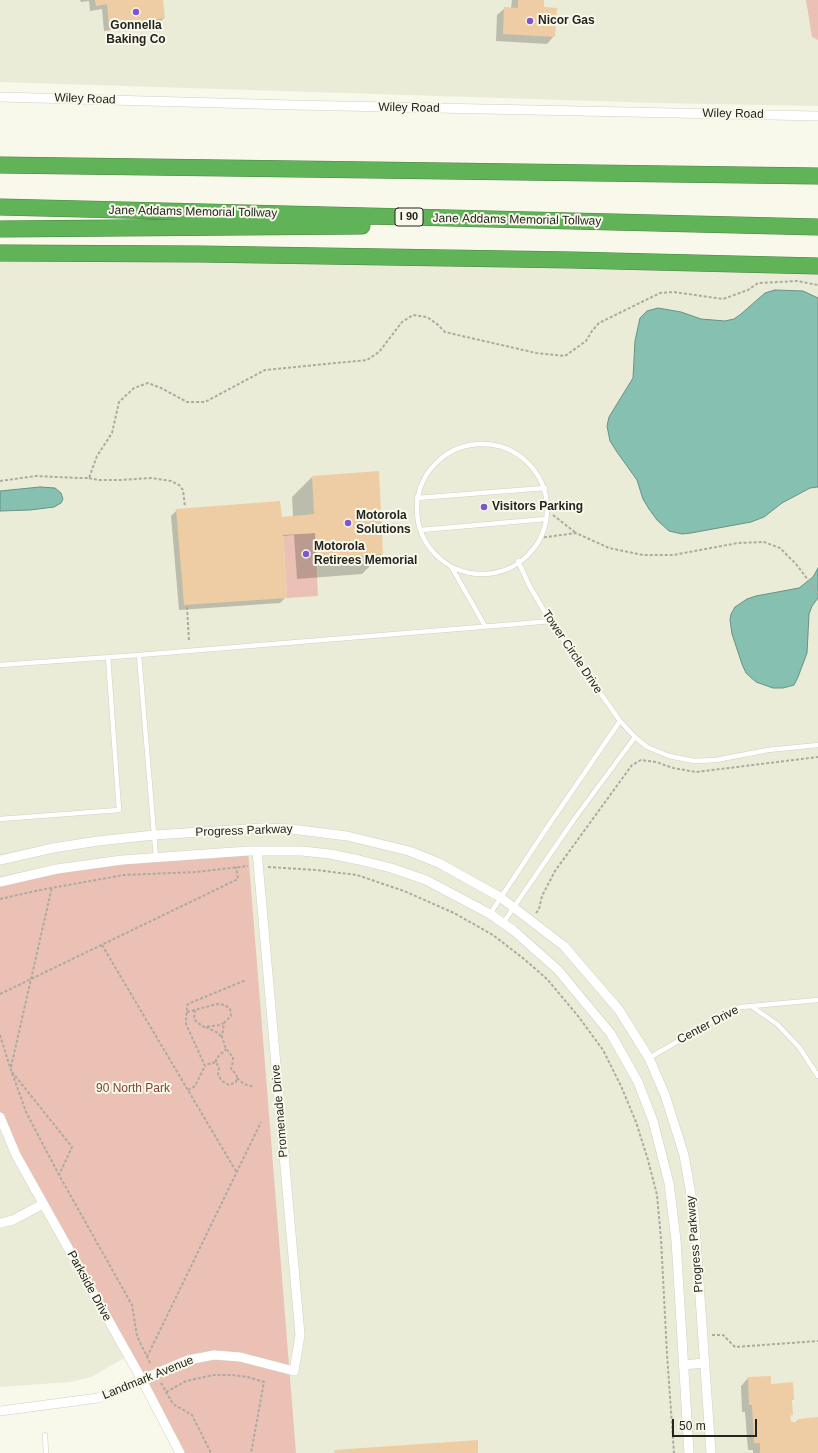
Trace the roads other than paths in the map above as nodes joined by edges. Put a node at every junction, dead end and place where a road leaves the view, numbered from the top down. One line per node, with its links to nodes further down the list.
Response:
1 (0, 97): 2 (street, Wiley Road)
2 (818, 116)
3 (0, 165): 4 (highway)
4 (818, 176)
5 (0, 207): 6 (highway, Jane Addams Memorial Tollway / I 90)
6 (672, 223): 7 (highway, Jane Addams Memorial Tollway / I 90); 8 (highway)
7 (818, 227)
8 (0, 229)
9 (0, 253): 10 (highway)
10 (818, 266)
11 (545, 488): 12 (lane); 12 (lane); 13 (lane)
12 (417, 498): 14 (lane)
13 (546, 519): 14 (lane); 15 (lane)
14 (421, 530): 16 (lane)
15 (518, 561): 16 (lane); 17 (lane, Tower Circle Drive)
16 (452, 568): 18 (lane)
17 (550, 620): 18 (lane); 22 (lane, Tower Circle Drive)
18 (485, 626): 19 (lane)
19 (139, 655): 20 (lane); 26 (lane)
20 (108, 657): 21 (lane); 25 (lane)
21 (0, 665)
22 (620, 721): 23 (lane, Tower Circle Drive); 31 (lane)
23 (635, 737): 24 (lane, Tower Circle Drive); 32 (lane)
24 (818, 745)
25 (0, 819)
26 (154, 835): 28 (lane); 29 (street, Progress Parkway); 31 (street, Progress Parkway)
27 (257, 851): 28 (street, Progress Parkway); 33 (street, Progress Parkway); 44 (street, Promenade Drive)
28 (156, 858): 30 (street, Progress Parkway)
29 (0, 860)
30 (0, 882)
31 (500, 898): 32 (street, Progress Parkway); 33 (lane)
32 (514, 907): 34 (lane); 37 (street, Progress Parkway)
33 (490, 914): 34 (street, Progress Parkway)
34 (502, 923): 43 (street, Progress Parkway)
35 (818, 1000): 36 (lane, Center Drive)
36 (751, 1006): 37 (lane, Center Drive); 38 (lane)
37 (649, 1058): 42 (street, Progress Parkway)
38 (818, 1076)
39 (0, 1117): 40 (street, Parkside Drive)
40 (43, 1204): 41 (street); 45 (street, Parkside Drive)
41 (0, 1223)
42 (705, 1363): 43 (street); 51 (street, Progress Parkway)
43 (683, 1365): 50 (street, Progress Parkway)
44 (294, 1371): 45 (street, Landmark Avenue)
45 (142, 1380): 46 (street, Landmark Avenue); 49 (street, Parkside Drive)
46 (0, 1411)
47 (45, 1435): 48 (lane)
48 (46, 1453)
49 (180, 1453)
50 (689, 1453)
51 (711, 1453)

